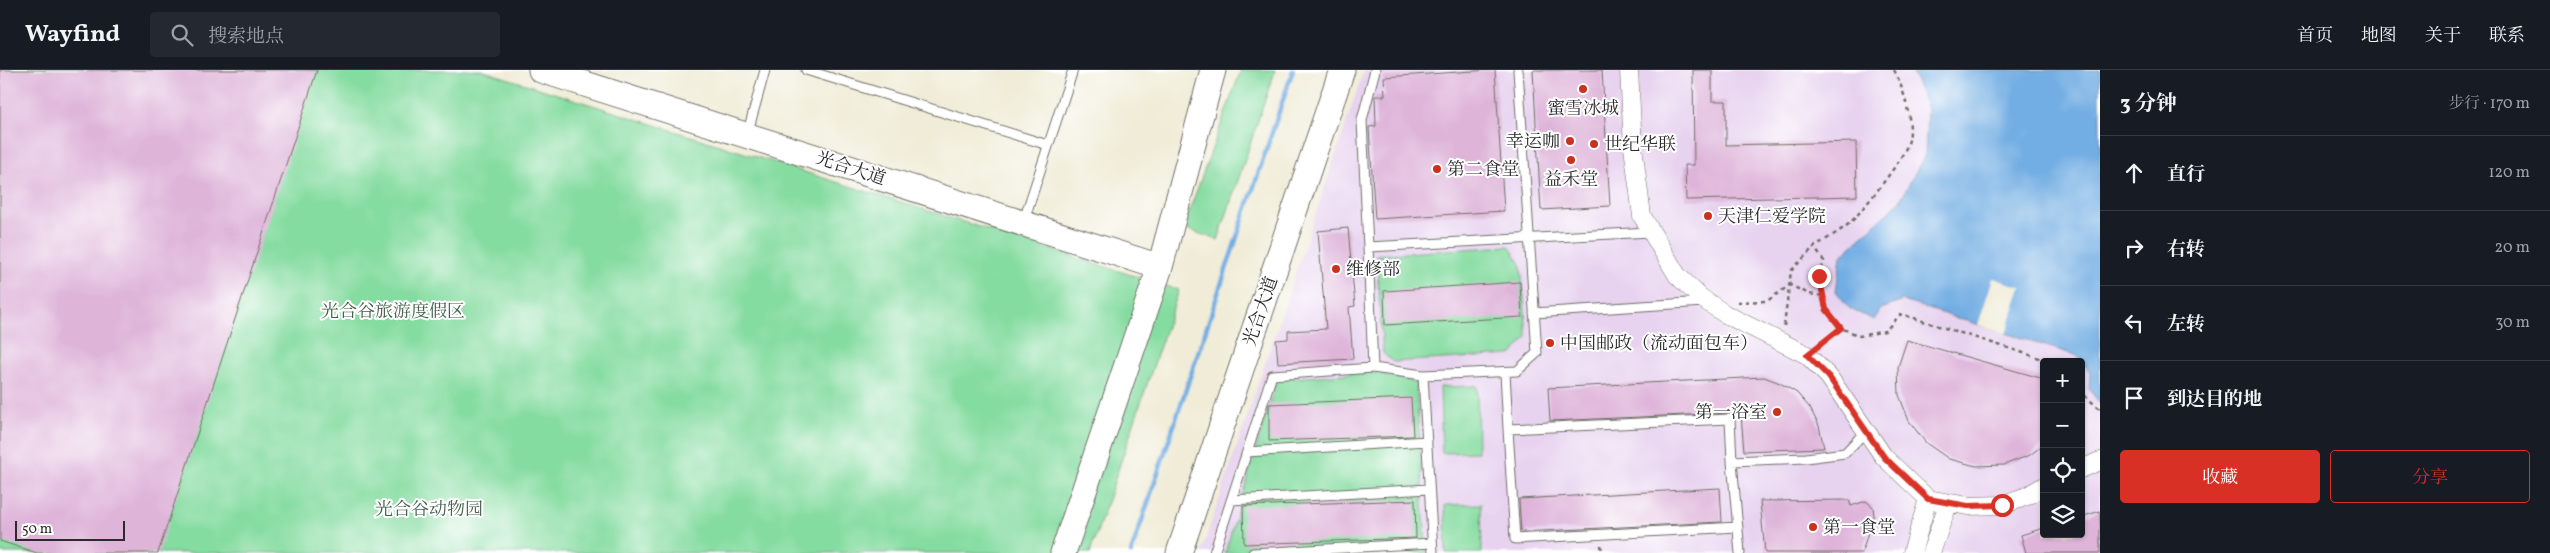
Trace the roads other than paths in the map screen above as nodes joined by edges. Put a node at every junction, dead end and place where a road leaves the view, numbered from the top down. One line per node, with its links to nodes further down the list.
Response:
1 (542, 70): 10 (street, 光合大道)
2 (764, 70): 10 (lane)
3 (806, 70): 11 (lane)
4 (1073, 70): 11 (lane)
5 (1213, 70): 16 (street)
6 (1342, 70): 37 (street, 光合大道)
7 (1375, 70): 15 (lane)
8 (1518, 70): 14 (lane)
9 (1629, 70): 13 (street)
10 (747, 135): 12 (street, 光合大道)
11 (1048, 145): 12 (lane)
12 (1023, 223): 16 (street, 光合大道)
13 (1650, 232): 14 (lane); 17 (street)
14 (1529, 238): 15 (lane); 18 (lane)
15 (1368, 247): 19 (lane)
16 (1160, 267): 36 (street)
17 (1708, 302): 18 (lane); 23 (street)
18 (1534, 313): 20 (lane)
19 (1373, 368): 21 (lane); 25 (lane)
20 (1505, 372): 21 (lane); 22 (lane)
21 (1423, 375): 24 (lane)
22 (1508, 429): 26 (lane); 34 (lane)
23 (1866, 431): 26 (lane); 31 (street)
24 (1426, 441): 25 (lane); 30 (lane)
25 (1247, 452): 32 (lane)
26 (1732, 461): 34 (lane)
27 (2100, 462): 28 (street)
28 (2085, 468)
29 (2040, 488): 33 (street)
30 (1429, 489): 32 (lane); 35 (lane)
31 (1928, 499): 33 (street); 42 (street)
32 (1231, 500): 38 (lane)
33 (1948, 504): 43 (street)
34 (1738, 527): 41 (lane)
35 (1432, 542): 39 (lane); 40 (lane)
36 (1063, 553)
37 (1178, 553)
38 (1214, 553)
39 (1252, 553)
40 (1433, 553)
41 (1740, 553)
42 (1912, 553)
43 (1931, 553)

